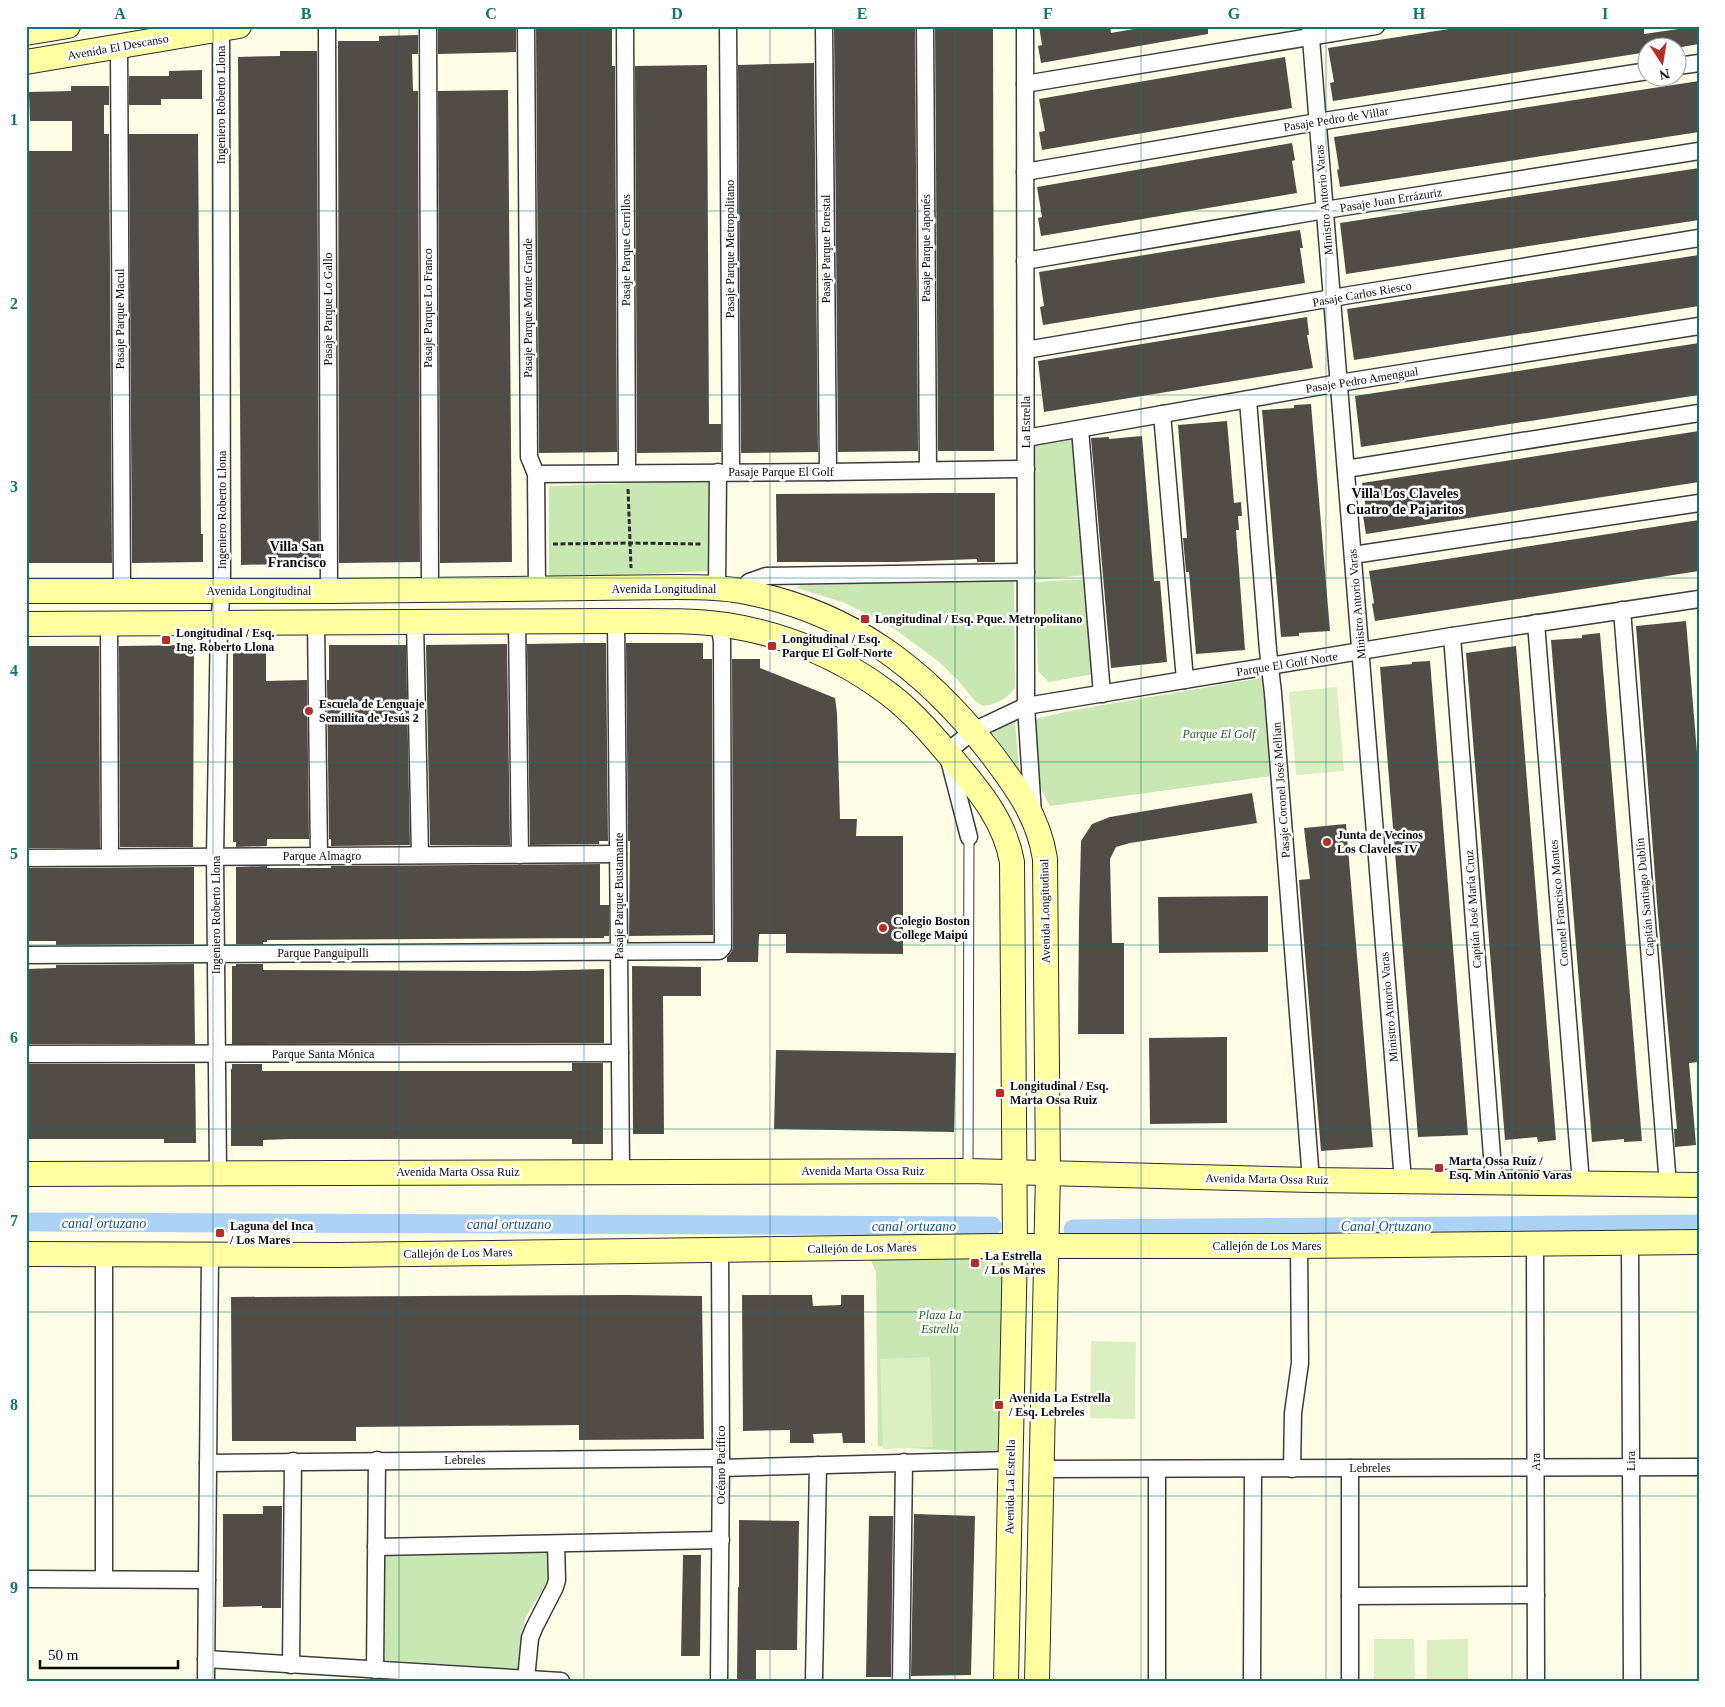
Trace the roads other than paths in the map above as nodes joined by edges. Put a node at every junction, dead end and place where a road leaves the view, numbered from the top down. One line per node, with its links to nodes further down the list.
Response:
1 (68, 26): 13 (main road)
2 (327, 26): 49 (street, Pasaje Parque Lo Gallo)
3 (428, 26): 46 (street, Pasaje Parque Lo Franco)
4 (526, 26): 39 (street, Pasaje Parque Monte Grande)
5 (625, 26): 38 (street, Pasaje Parque Cerrillos)
6 (728, 26): 36 (street, Pasaje Parque Metropolitano)
7 (824, 26): 37 (street, Pasaje Parque Forestal)
8 (925, 26): 34 (street, Pasaje Parque Japonés)
9 (1025, 26): 17 (street, La Estrella)
10 (1376, 26): 12 (street)
11 (227, 27): 14 (main road, Avenida El Descanso); 45 (street, Ingeniero Roberto Llona)
12 (1310, 31): 17 (street); 18 (street, Ministro Antorio Varas)
13 (26, 33)
14 (119, 47): 15 (main road, Avenida El Descanso); 48 (street, Pasaje Parque Macul)
15 (26, 62)
16 (1638, 73): 18 (street, Pasaje Pedro de Villar)
17 (1025, 84): 20 (street, La Estrella)
18 (1317, 122): 20 (street, Pasaje Pedro de Villar); 21 (street, Ministro Antorio Varas)
19 (1699, 151): 21 (street, Pasaje Juan Errázuriz)
20 (1025, 172): 23 (street, La Estrella)
21 (1324, 210): 23 (street, Pasaje Juan Errázuriz); 24 (street, Ministro Antorio Varas)
22 (1699, 238): 24 (street, Pasaje Carlos Riesco)
23 (1025, 261): 26 (street, La Estrella)
24 (1332, 299): 26 (street, Pasaje Carlos Riesco); 27 (street, Ministro Antorio Varas)
25 (1699, 326): 27 (street, Pasaje Pedro Amengual)
26 (1026, 350): 32 (street, La Estrella)
27 (1339, 383): 28 (street, Pasaje Pedro Amengual); 33 (street, Ministro Antorio Varas)
28 (1248, 400): 30 (street, Pasaje Pedro Amengual); 64 (street, Pasaje Coronel José Mellian)
29 (1699, 413): 33 (street)
30 (1162, 414): 31 (street, Pasaje Pedro Amengual); 65 (street)
31 (1080, 429): 32 (street, Pasaje Pedro Amengual); 66 (street)
32 (1026, 438): 35 (street, La Estrella)
33 (1346, 469): 41 (street, Ministro Antorio Varas)
34 (928, 470): 35 (street, Pasaje Parque El Golf); 37 (street, Pasaje Parque El Golf)
35 (1026, 470): 42 (street, La Estrella)
36 (725, 472): 37 (street, Pasaje Parque El Golf); 38 (street, Pasaje Parque El Golf); 44 (street, Pasaje Parque Metropolitano)
37 (828, 472)
38 (627, 473): 39 (street, Pasaje Parque El Golf)
39 (536, 474): 43 (street, Pasaje Parque Monte Grande)
40 (1699, 503): 41 (street)
41 (1353, 554): 63 (street, Ministro Antorio Varas)
42 (1026, 572): 50 (street); 67 (street, La Estrella)
43 (537, 589): 44 (main road, Avenida Longitudinal); 46 (main road, Avenida Longitudinal)
44 (717, 589): 50 (main road, Avenida Longitudinal)
45 (222, 590): 48 (main road, Avenida Longitudinal); 49 (main road, Avenida Longitudinal); 58 (street, Ingeniero Roberto Llona)
46 (430, 590): 49 (main road, Avenida Longitudinal)
47 (26, 591): 48 (main road, Avenida Longitudinal)
48 (122, 591)
49 (329, 591)
50 (741, 591): 68 (main road, Avenida Longitudinal)
51 (1699, 599): 52 (street, Parque El Golf Norte)
52 (1622, 610): 59 (street, Parque El Golf Norte); 95 (street, Capitán Santiago Dublín)
53 (517, 621): 54 (main road); 56 (main road); 74 (street)
54 (616, 621): 61 (main road); 72 (street, Pasaje Parque Bustamante)
55 (316, 622): 56 (main road); 58 (main road); 75 (street)
56 (415, 622): 73 (street)
57 (109, 623): 58 (main road); 60 (main road); 78 (street)
58 (219, 623): 76 (street, Ingeniero Roberto Llona)
59 (1536, 623): 62 (street, Parque El Golf Norte); 94 (street, Coronel Francisco Montes)
60 (26, 624)
61 (719, 624): 69 (main road); 79 (street)
62 (1452, 636): 63 (street, Parque El Golf Norte); 93 (street, Capitán José María Cruz)
63 (1360, 651): 64 (street, Parque El Golf Norte); 92 (street, Ministro Antorio Varas)
64 (1270, 667): 65 (street, Parque El Golf Norte); 91 (street, Pasaje Coronel José Mellian)
65 (1185, 680): 66 (street, Parque El Golf Norte)
66 (1102, 694): 67 (street, Parque El Golf Norte)
67 (1026, 706): 68 (street, Parque El Golf Norte); 70 (street, La Estrella)
68 (973, 731): 69 (street, Parque El Golf Norte); 70 (main road, Avenida Longitudinal)
69 (947, 752): 71 (street); 87 (main road)
70 (1033, 817): 89 (main road, Avenida Longitudinal)
71 (969, 837): 86 (lane)
72 (618, 854): 74 (street, Parque Almagro); 79 (street, Pasaje Parque Bustamante)
73 (420, 855): 74 (street, Parque Almagro); 75 (street, Parque Almagro)
74 (520, 855)
75 (319, 856): 76 (street, Parque Almagro)
76 (216, 857): 78 (street, Parque Almagro); 81 (street, Ingeniero Roberto Llona)
77 (26, 858): 78 (street, Parque Almagro)
78 (110, 858)
79 (619, 951): 81 (street, Parque Panguipulli); 82 (street, Pasaje Parque Bustamante)
80 (26, 954): 81 (street, Parque Panguipulli)
81 (216, 954): 84 (street, Ingeniero Roberto Llona)
82 (620, 1053): 84 (street, Parque Santa Mónica); 85 (street, Pasaje Parque Bustamante)
83 (26, 1054): 84 (street, Parque Santa Mónica)
84 (217, 1054): 88 (street, Ingeniero Roberto Llona)
85 (621, 1171): 86 (main road, Avenida Marta Ossa Ruiz); 88 (main road, Avenida Marta Ossa Ruiz)
86 (968, 1171): 87 (main road, Avenida Marta Ossa Ruiz)
87 (1015, 1172): 89 (main road, Avenida Marta Ossa Ruiz); 100 (main road, Avenida La Estrella)
88 (218, 1173): 90 (main road, Avenida Marta Ossa Ruiz)
89 (1048, 1173): 91 (main road, Avenida Marta Ossa Ruiz); 102 (main road)
90 (26, 1174)
91 (1311, 1180): 92 (main road, Avenida Marta Ossa Ruiz)
92 (1403, 1181): 93 (main road, Avenida Marta Ossa Ruiz)
93 (1494, 1182): 94 (main road, Avenida Marta Ossa Ruiz)
94 (1581, 1183): 95 (main road, Avenida Marta Ossa Ruiz)
95 (1668, 1185): 96 (main road, Avenida Marta Ossa Ruiz)
96 (1699, 1185)
97 (1630, 1242): 98 (main road, Callejón de Los Mares); 99 (main road, Callejón de Los Mares); 115 (street, Lira)
98 (1699, 1242)
99 (1536, 1243): 101 (main road, Callejón de Los Mares); 114 (street, Ara)
100 (1015, 1246): 102 (main road, Callejón de Los Mares); 103 (main road, Callejón de Los Mares); 108 (main road, Avenida La Estrella)
101 (1298, 1246): 102 (main road, Callejón de Los Mares); 117 (street)
102 (1047, 1247): 119 (main road)
103 (720, 1250): 106 (main road, Callejón de Los Mares); 112 (street, Océano Pacífico)
104 (26, 1254): 105 (main road, Callejón de Los Mares)
105 (104, 1254): 106 (main road, Callejón de Los Mares); 126 (street)
106 (210, 1255): 111 (street)
107 (377, 1460): 109 (street, Lebreles); 112 (street, Lebreles); 124 (street)
108 (1010, 1460): 110 (street, Lebreles); 139 (main road, Avenida La Estrella)
109 (292, 1461): 111 (street, Lebreles); 131 (street)
110 (904, 1462): 113 (street, Lebreles); 138 (street)
111 (208, 1463): 127 (street)
112 (721, 1463): 113 (street, Lebreles); 122 (street, Océano Pacífico)
113 (818, 1465): 137 (street)
114 (1536, 1467): 115 (street, Lebreles); 118 (street, Lebreles); 128 (street, Ara)
115 (1631, 1467): 116 (street, Lebreles); 145 (street, Lira)
116 (1699, 1467)
117 (1292, 1468): 118 (street, Lebreles); 121 (street, Lebreles)
118 (1350, 1468): 129 (street)
119 (1042, 1469): 120 (street, Lebreles); 140 (main road)
120 (1157, 1469): 121 (street, Lebreles); 141 (street)
121 (1253, 1469): 142 (street)
122 (721, 1540): 123 (street); 136 (street, Océano Pacífico)
123 (556, 1544): 124 (street); 133 (street)
124 (376, 1548): 132 (street)
125 (26, 1579): 126 (street)
126 (104, 1579): 127 (street)
127 (207, 1580): 130 (street)
128 (1536, 1595): 129 (street); 144 (street, Ara)
129 (1350, 1596): 143 (street)
130 (206, 1660): 131 (street); 134 (street)
131 (292, 1665): 132 (street)
132 (375, 1670): 133 (street)
133 (526, 1679): 135 (street)
134 (206, 1681)
135 (561, 1681)
136 (719, 1681)
137 (814, 1681)
138 (901, 1681)
139 (1006, 1681)
140 (1038, 1681)
141 (1157, 1681)
142 (1252, 1681)
143 (1350, 1681)
144 (1536, 1681)
145 (1632, 1681)

